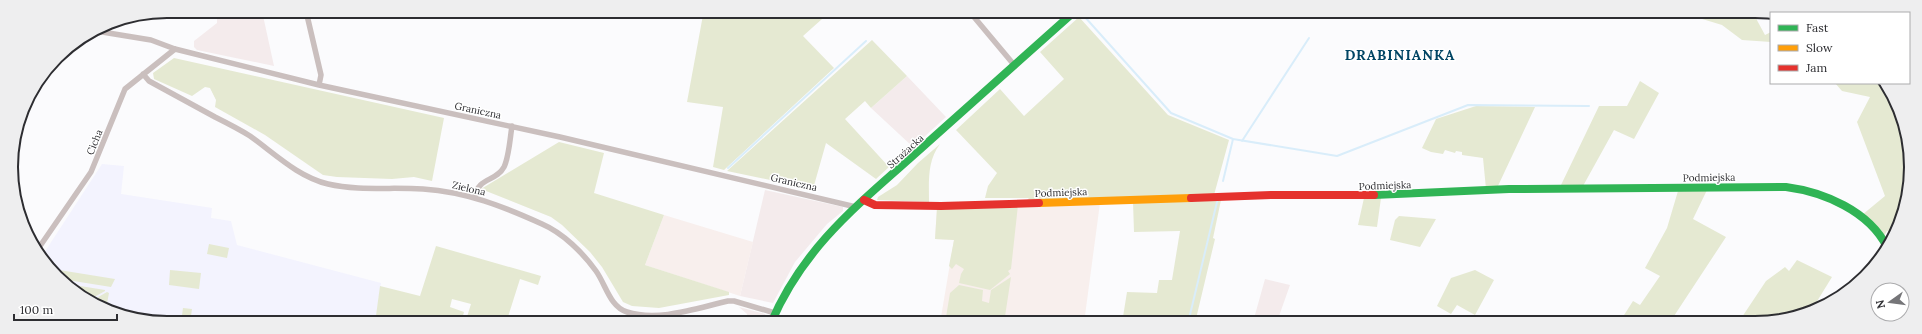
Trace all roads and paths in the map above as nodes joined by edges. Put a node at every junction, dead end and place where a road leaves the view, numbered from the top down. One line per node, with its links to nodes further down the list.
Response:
1 (308, 18): 8 (street)
2 (975, 18): 6 (street)
3 (1067, 18): 6 (street, Strażacka)
4 (104, 32): 5 (street, Graniczna)
5 (175, 49): 7 (street, Cicha); 8 (street, Graniczna)
6 (1015, 66): 11 (street, Strażacka)
7 (143, 74): 10 (street, Zielona); 14 (street, Cicha)
8 (319, 85): 9 (street, Graniczna)
9 (512, 126): 10 (street); 12 (street, Graniczna)
10 (475, 197): 15 (street, Zielona)
11 (864, 200): 12 (street, Strażacka); 13 (street, Podmiejska)
12 (856, 207): 15 (street, Strażacka)
13 (1884, 242)
14 (40, 246)
15 (775, 313): 16 (street, Strażacka)
16 (774, 316)

